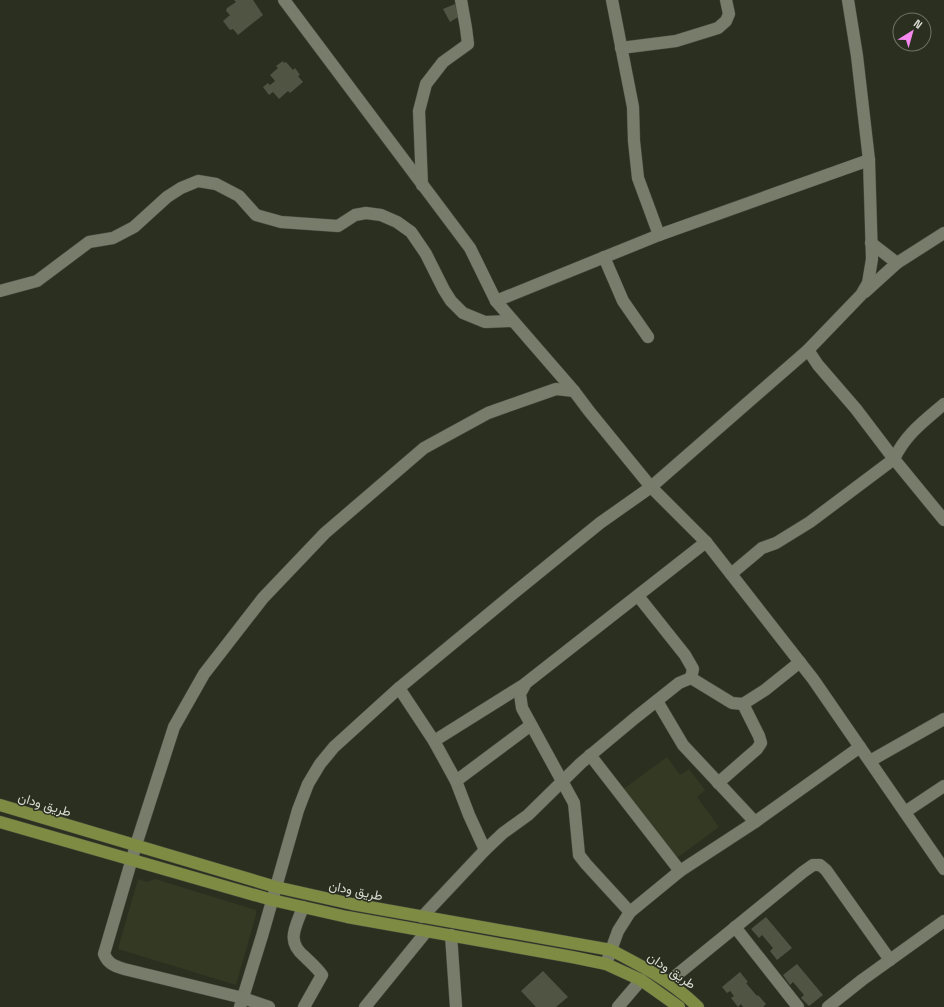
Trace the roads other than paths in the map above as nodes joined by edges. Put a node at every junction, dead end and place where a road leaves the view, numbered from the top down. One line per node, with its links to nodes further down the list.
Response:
1 (284, 0): 8 (street)
2 (461, 0): 8 (street)
3 (612, 0): 6 (street)
4 (726, 0): 6 (street)
5 (848, 0): 7 (street)
6 (621, 48): 10 (street)
7 (869, 160): 10 (street); 11 (street)
8 (422, 185): 16 (street)
9 (944, 233): 13 (street)
10 (659, 235): 12 (street)
11 (871, 243): 13 (street); 15 (street)
12 (604, 257): 16 (street); 18 (street)
13 (897, 263): 15 (street)
14 (0, 291): 17 (street)
15 (861, 295): 19 (street)
16 (496, 301): 17 (street)
17 (513, 321): 20 (street)
18 (648, 337)
19 (808, 350): 22 (street); 23 (street)
20 (574, 391): 23 (street); 48 (street)
21 (944, 404): 22 (street)
22 (894, 459): 24 (street); 26 (street)
23 (651, 487): 25 (street); 31 (street)
24 (944, 520)
25 (706, 542): 26 (street); 27 (street)
26 (731, 574): 28 (street)
27 (638, 596): 29 (street); 30 (street)
28 (800, 662): 33 (street); 37 (street)
29 (691, 678): 32 (street); 33 (street)
30 (526, 683): 35 (street); 36 (street)
31 (399, 688): 36 (street); 53 (street)
32 (657, 701): 38 (street); 42 (street)
33 (743, 704): 42 (street)
34 (944, 719): 39 (street)
35 (531, 725): 40 (street); 41 (street)
36 (434, 741): 40 (street)
37 (860, 747): 39 (street); 47 (street)
38 (590, 755): 41 (street); 52 (street)
39 (870, 761): 45 (street)
40 (456, 781): 49 (street)
41 (562, 782): 49 (street); 56 (street)
42 (718, 783): 47 (street)
43 (944, 786): 45 (street)
44 (0, 805): 48 (main road, طريق ودان)
45 (905, 812): 51 (street)
46 (0, 822): 50 (main road, طريق ودان)
47 (755, 822): 52 (street)
48 (136, 845): 50 (street); 53 (main road, طريق ودان)
49 (485, 850): 57 (street)
50 (132, 859): 54 (main road, طريق ودان); 67 (street)
51 (944, 868)
52 (680, 871): 56 (street)
53 (276, 887): 54 (street); 57 (main road, طريق ودان)
54 (272, 900): 55 (main road, طريق ودان); 67 (street)
55 (303, 907): 60 (main road, طريق ودان); 69 (street)
56 (630, 912): 62 (street)
57 (422, 917): 62 (main road, طريق ودان)
58 (944, 921): 63 (street)
59 (735, 927): 63 (street); 66 (street); 75 (street)
60 (426, 932): 61 (main road, طريق ودان); 70 (street)
61 (451, 936): 64 (main road, طريق ودان); 71 (street)
62 (610, 950): 64 (street); 66 (main road, طريق ودان)
63 (890, 960): 76 (street)
64 (606, 964): 65 (main road, طريق ودان)
65 (641, 980): 72 (street); 73 (main road, طريق ودان)
66 (668, 982): 74 (main road, طريق ودان)
67 (241, 1003): 68 (street)
68 (269, 1007)
69 (304, 1007)
70 (365, 1007)
71 (456, 1007)
72 (618, 1007)
73 (679, 1007)
74 (698, 1007)
75 (798, 1007)
76 (828, 1007)

